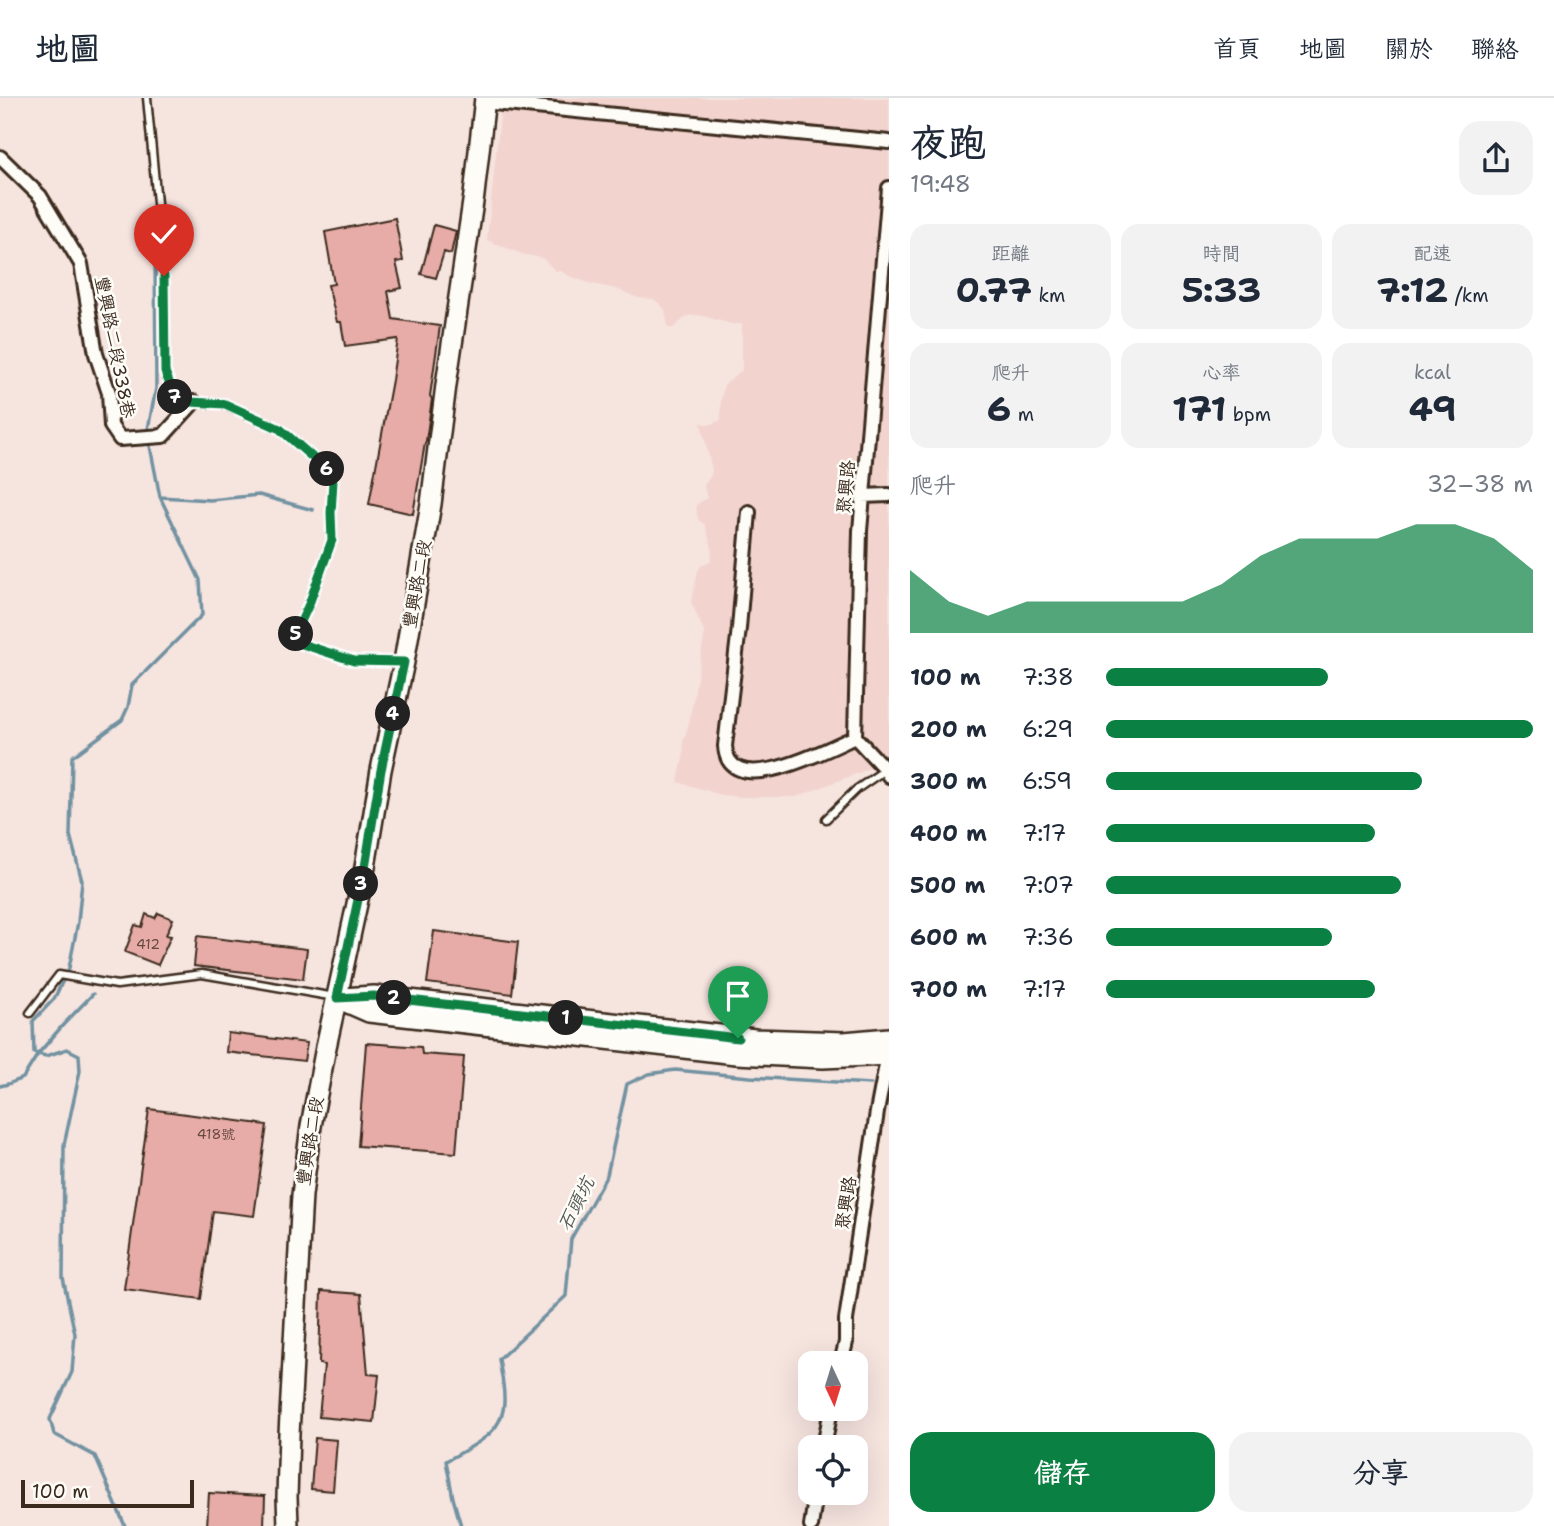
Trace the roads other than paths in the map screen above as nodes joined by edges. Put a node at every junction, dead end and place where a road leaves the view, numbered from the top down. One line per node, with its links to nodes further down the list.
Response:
1 (147, 98): 6 (lane)
2 (484, 100): 3 (street); 10 (street, 豐興路二段)
3 (889, 142)
4 (0, 157): 6 (street, 豐興路二段338巷)
5 (889, 188): 8 (street, 聚興路)
6 (194, 402): 10 (lane)
7 (889, 495): 8 (street)
8 (862, 496): 11 (street, 聚興路)
9 (749, 512): 11 (street)
10 (404, 662): 14 (street, 豐興路二段)
11 (855, 737): 12 (street)
12 (888, 770): 13 (lane)
13 (826, 819)
14 (337, 998): 15 (lane); 16 (street); 19 (street, 豐興路二段)
15 (30, 1013)
16 (889, 1049): 17 (street, 聚興路)
17 (844, 1351)
18 (814, 1505): 20 (street)
19 (288, 1526)
20 (810, 1526)

